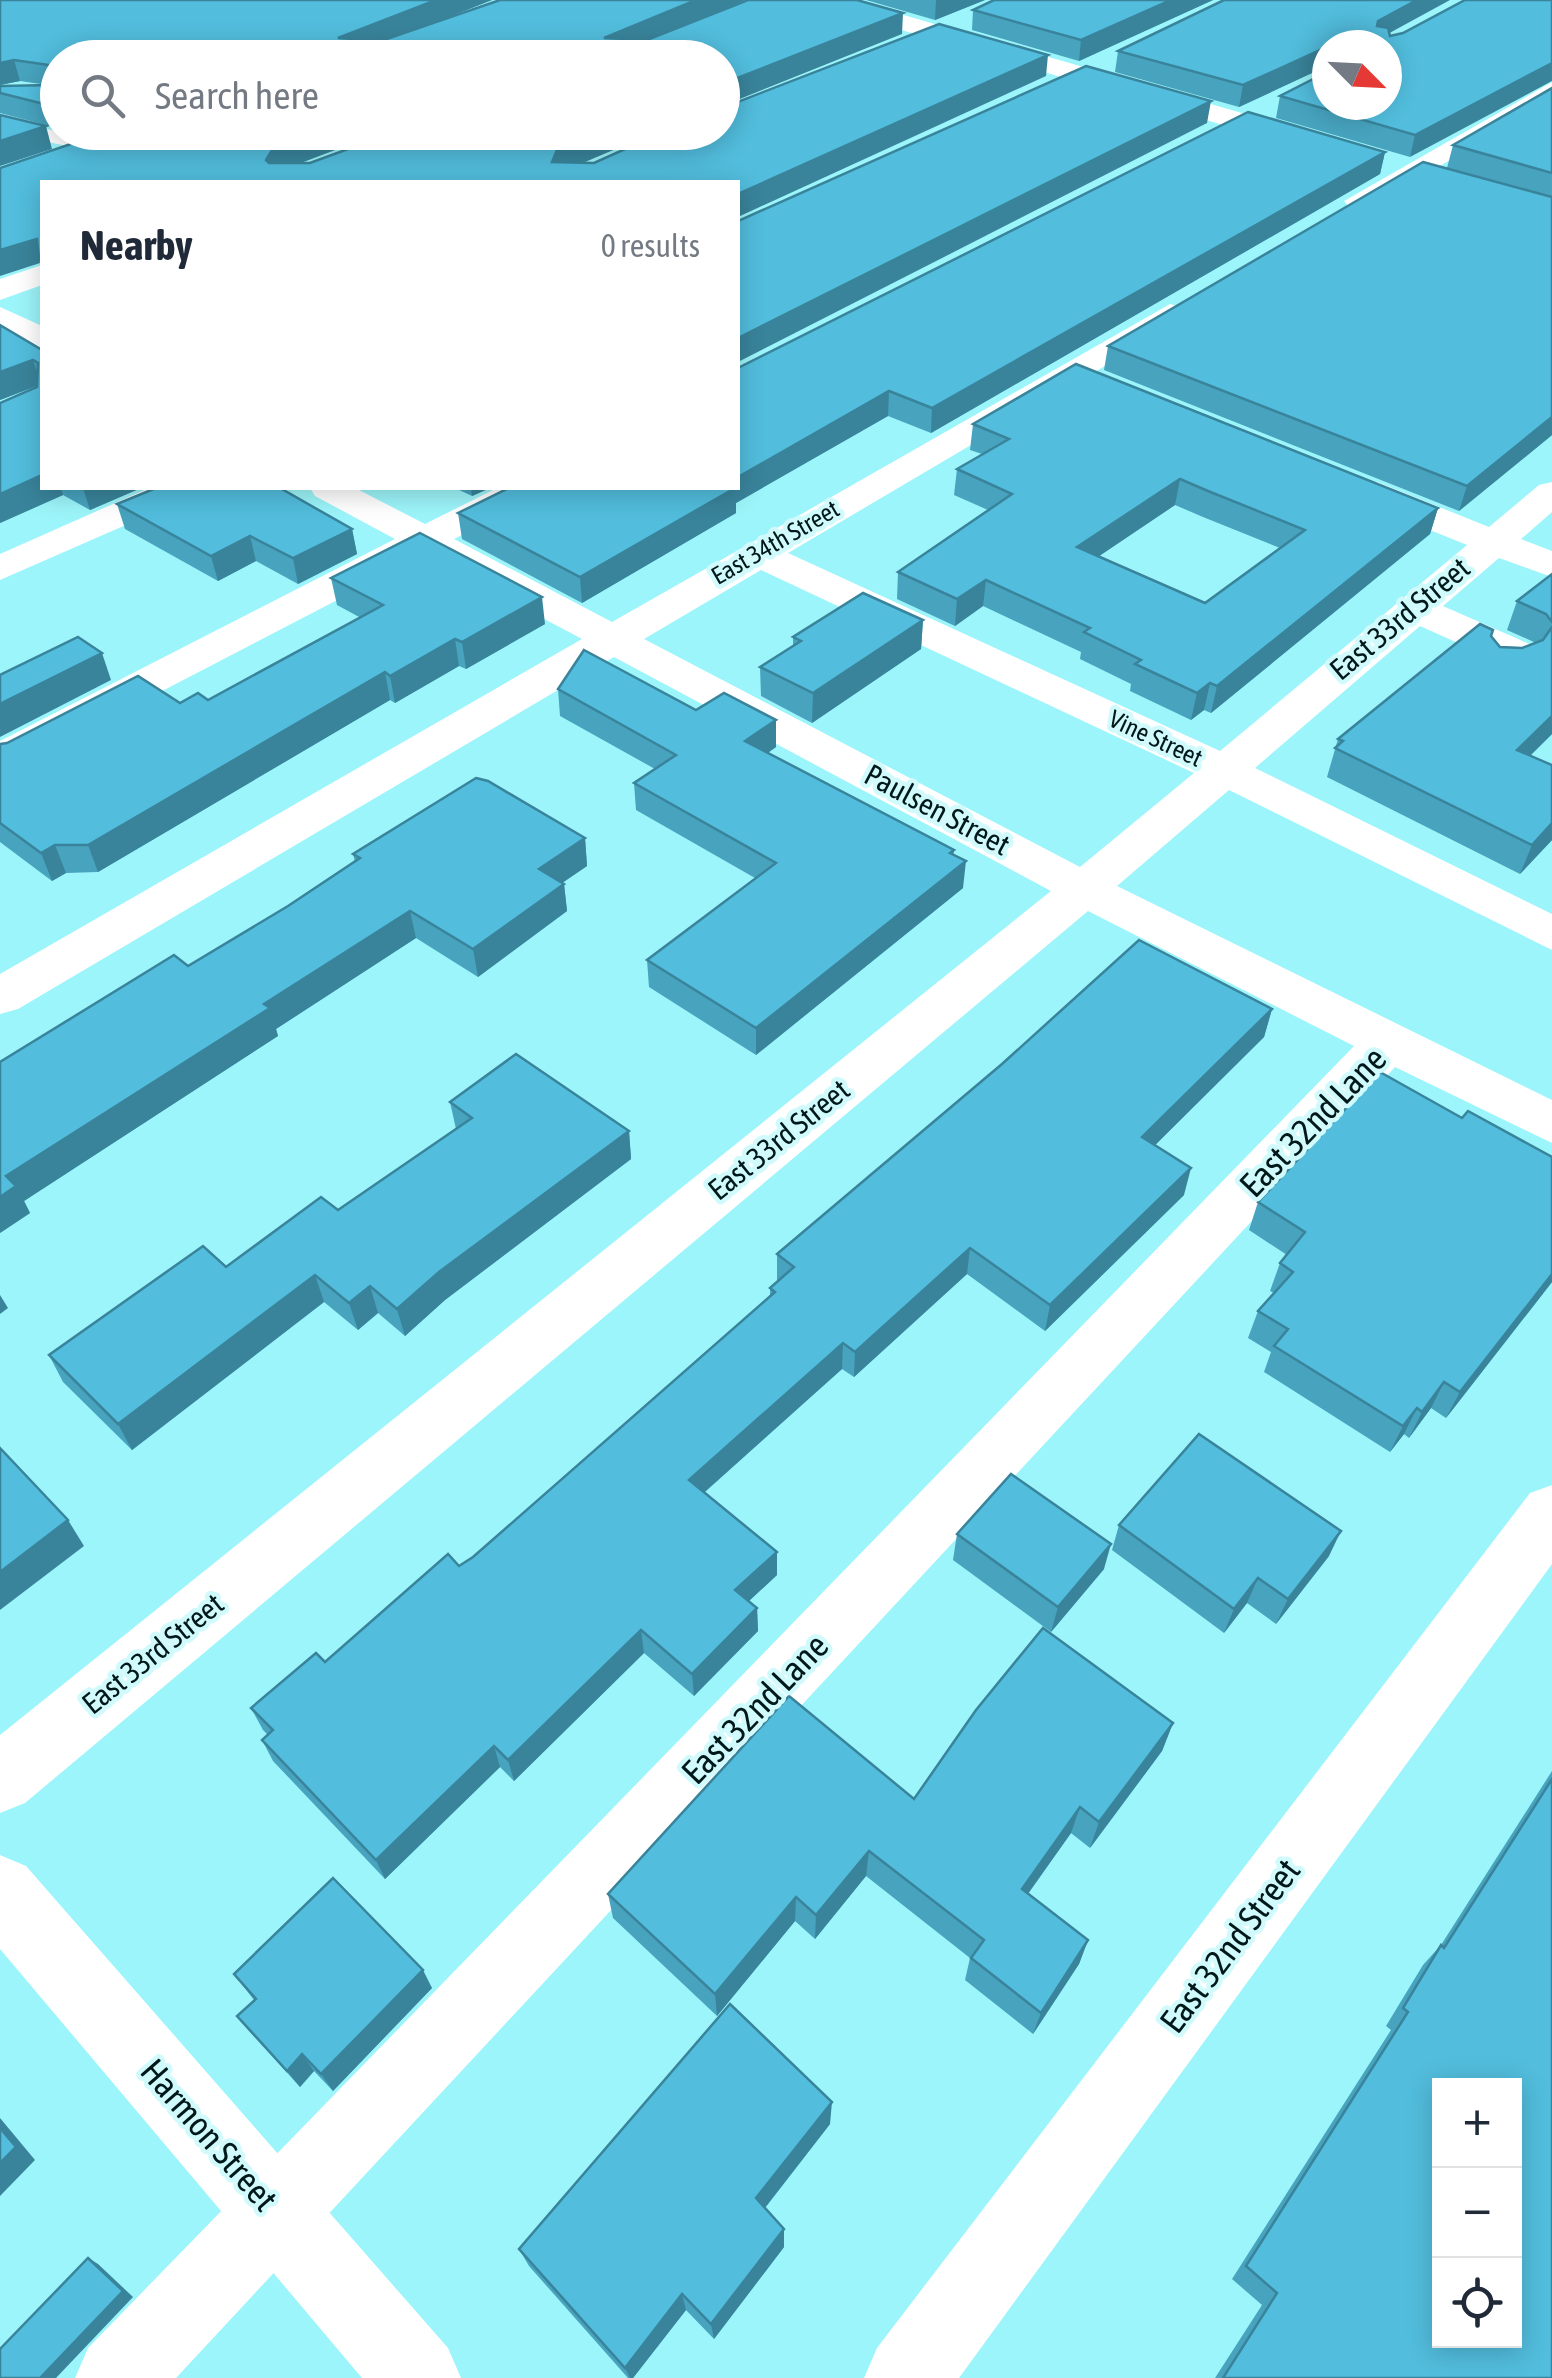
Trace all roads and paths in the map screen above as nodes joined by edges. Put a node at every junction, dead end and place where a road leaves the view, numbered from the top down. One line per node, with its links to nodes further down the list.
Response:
1 (826, 0): 3 (street)
2 (969, 20): 3 (street)
3 (938, 33): 4 (street); 6 (street)
4 (902, 47)
5 (1117, 58): 6 (street)
6 (1081, 75): 8 (street); 11 (street)
7 (1552, 90): 18 (street)
8 (1045, 91)
9 (1276, 104): 11 (street)
10 (0, 122): 12 (street)
11 (1241, 122): 13 (street); 14 (street)
12 (40, 134)
13 (1206, 139)
14 (1335, 149)
15 (74, 150): 16 (street)
16 (38, 158)
17 (1372, 160): 18 (street)
18 (1427, 176): 19 (street)
19 (1325, 221)
20 (40, 275): 21 (street)
21 (0, 290)
22 (1206, 292): 25 (street, East 34th Street)
23 (0, 317): 24 (street)
24 (40, 338)
25 (1071, 373): 26 (street); 34 (street, East 34th Street)
26 (1107, 388)
27 (1327, 476): 33 (street)
28 (175, 490): 36 (street)
29 (332, 490): 32 (street, Paulsen Street)
30 (520, 490): 32 (street)
31 (1552, 493): 33 (street, East 33rd Street)
32 (425, 538): 38 (street, Paulsen Street); 40 (street)
33 (1492, 541): 35 (street); 37 (street, East 33rd Street)
34 (756, 552): 38 (street, East 34th Street); 41 (street, Vine Street)
35 (1552, 565)
36 (0, 568)
37 (1414, 608): 39 (street); 41 (street, East 33rd Street)
38 (612, 636): 42 (street, Paulsen Street); 44 (street, East 34th Street)
39 (1505, 663)
40 (0, 758)
41 (1222, 769): 42 (street, East 33rd Street); 43 (street, Vine Street)
42 (1084, 889): 45 (street, Paulsen Street); 48 (street, East 33rd Street)
43 (1552, 934)
44 (0, 997)
45 (1392, 1040): 46 (street, Paulsen Street); 50 (street, East 32nd Lane)
46 (1552, 1122)
47 (1552, 1514): 53 (street, East 32nd Street)
48 (0, 1779)
49 (0, 1892): 50 (street, Harmon Street)
50 (276, 2213): 51 (street, East 32nd Lane); 52 (street, Harmon Street)
51 (118, 2378)
52 (418, 2378)
53 (907, 2378)

